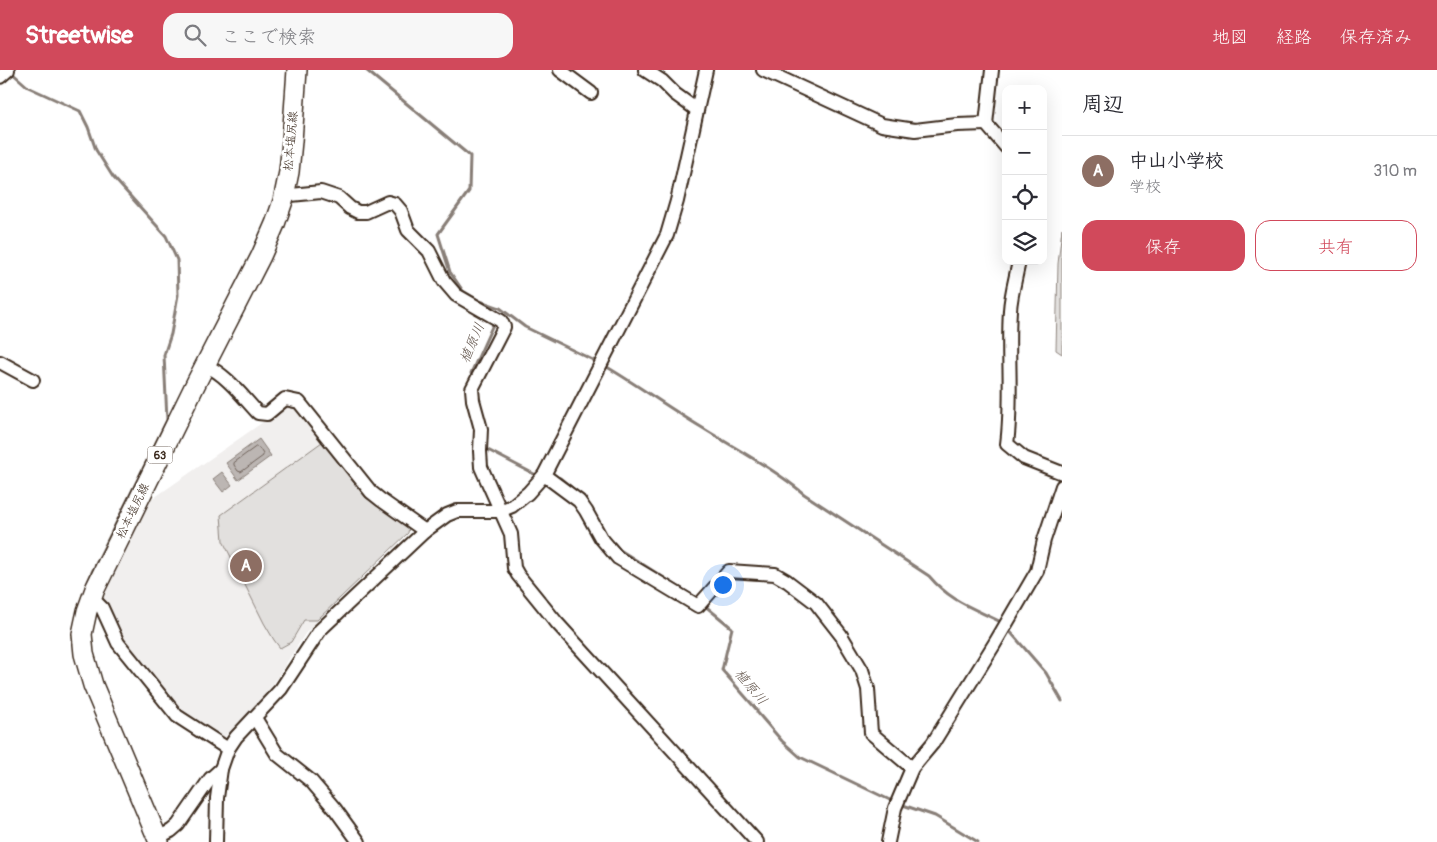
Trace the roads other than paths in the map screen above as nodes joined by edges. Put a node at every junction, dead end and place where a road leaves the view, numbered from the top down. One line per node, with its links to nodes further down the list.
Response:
1 (8, 70): 8 (street)
2 (297, 70): 13 (main road, 松本塩尻線 / 63)
3 (560, 70): 9 (street)
4 (644, 70): 10 (street)
5 (706, 70): 10 (street)
6 (763, 70): 11 (street)
7 (992, 70): 11 (street)
8 (0, 77)
9 (591, 93)
10 (697, 110): 19 (street)
11 (986, 124): 12 (street)
12 (1002, 142)
13 (284, 194): 16 (main road, 松本塩尻線 / 63); 21 (street)
14 (1018, 265): 18 (street)
15 (0, 362): 17 (street)
16 (205, 365): 22 (street); 23 (main road, 松本塩尻線 / 63)
17 (33, 380)
18 (1062, 473)
19 (544, 475): 21 (street); 27 (street)
20 (1062, 486): 27 (street)
21 (500, 511): 22 (street); 31 (street)
22 (425, 531): 24 (street)
23 (92, 598): 25 (street); 28 (main road, 松本塩尻線 / 63)
24 (255, 718): 25 (street); 30 (street)
25 (228, 749): 26 (street)
26 (221, 768): 28 (street); 29 (street)
27 (912, 768): 32 (street)
28 (158, 840)
29 (216, 842)
30 (360, 842)
31 (757, 842)
32 (888, 842)

